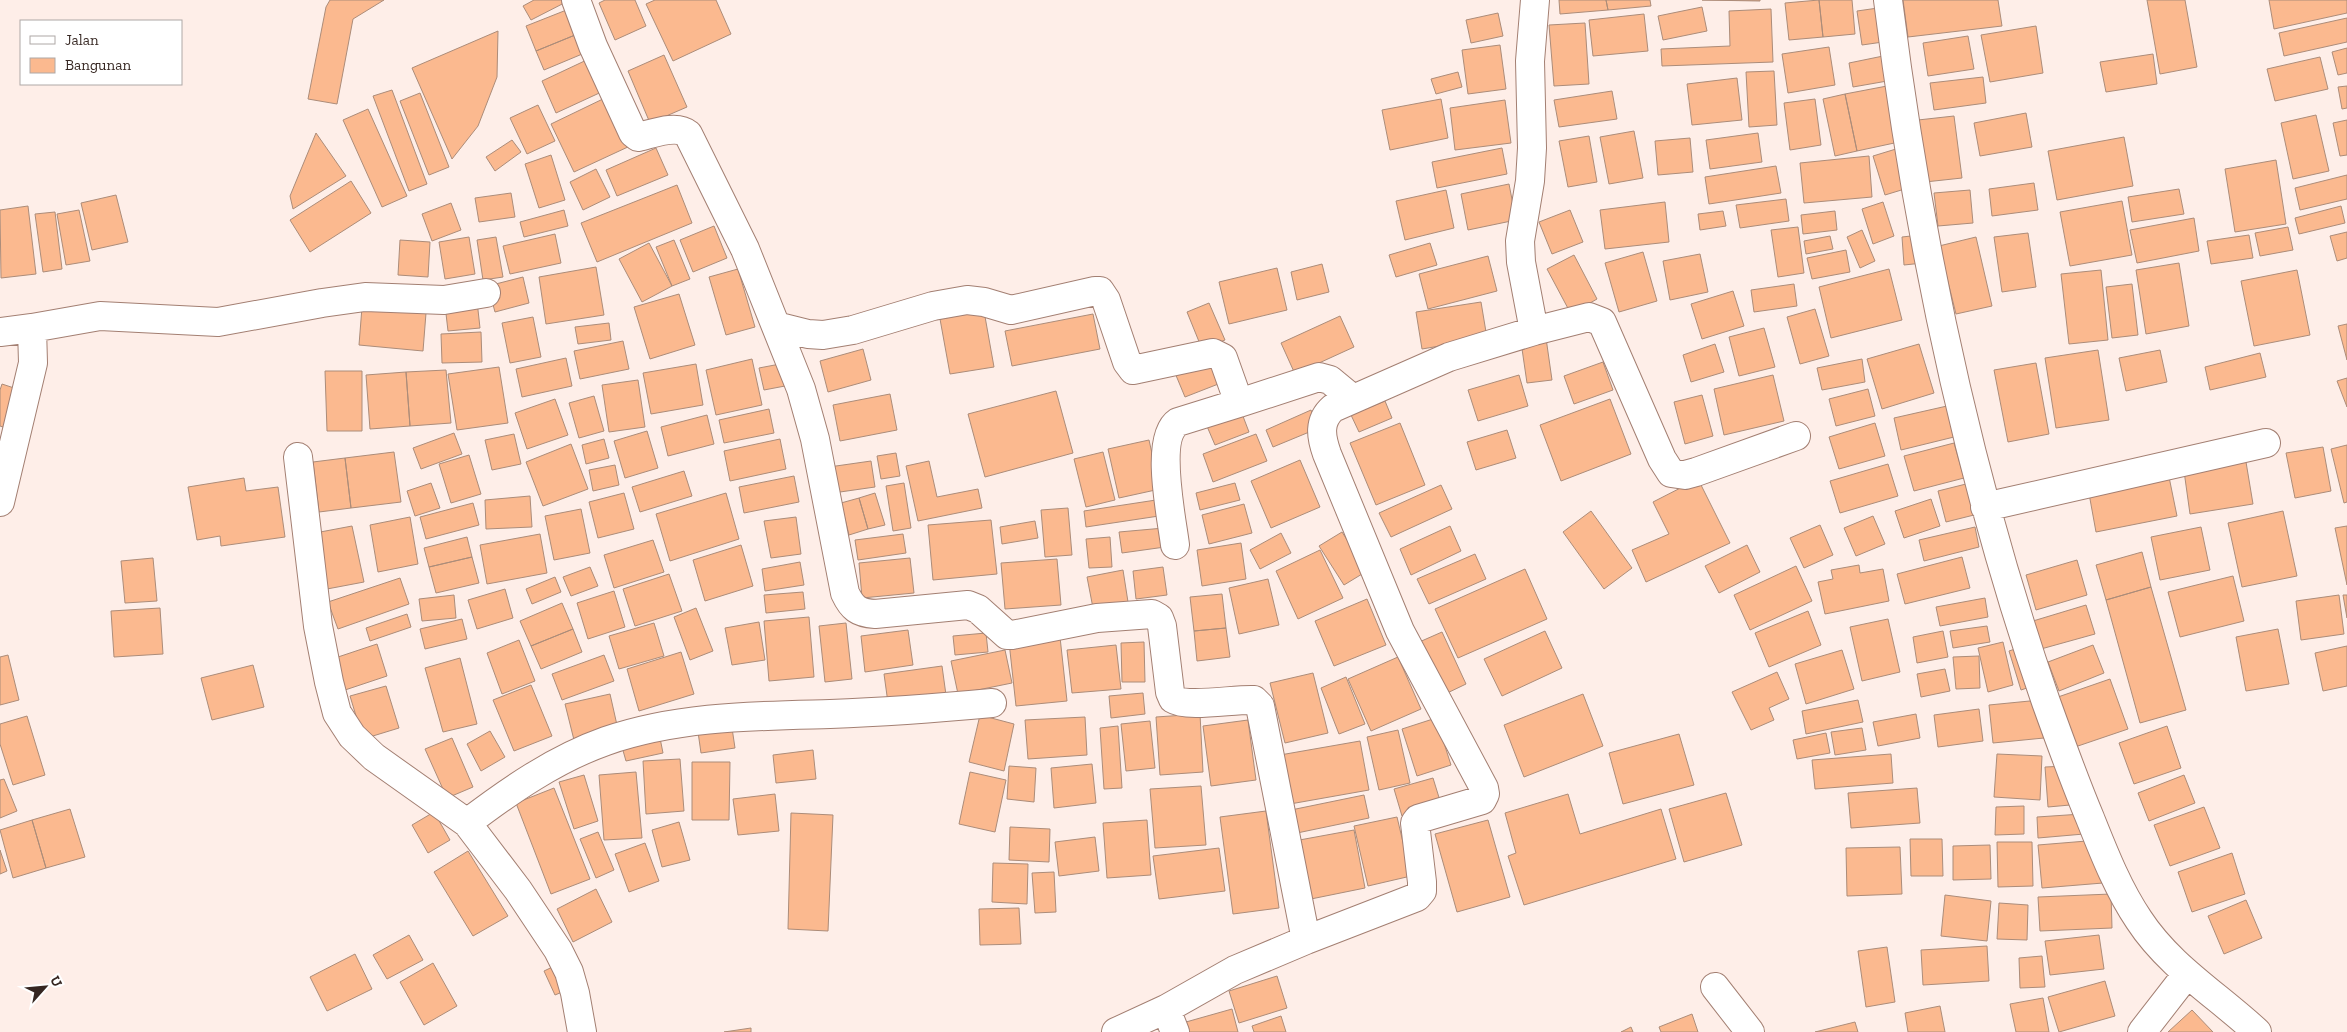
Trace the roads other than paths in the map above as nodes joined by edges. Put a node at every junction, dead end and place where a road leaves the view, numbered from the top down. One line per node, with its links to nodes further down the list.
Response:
1 (576, 0): 5 (street)
2 (1535, 0): 7 (street)
3 (1888, 0): 15 (street)
4 (486, 293): 6 (street)
5 (776, 326): 10 (street); 19 (street)
6 (32, 328): 8 (street); 14 (street)
7 (1534, 331): 9 (street); 11 (street)
8 (0, 332)
9 (1353, 399): 10 (street); 19 (street)
10 (1239, 403): 16 (street)
11 (1796, 436)
12 (2266, 443): 15 (street)
13 (298, 457): 18 (street)
14 (0, 502)
15 (1985, 506): 20 (street)
16 (1175, 544)
17 (992, 703): 18 (street)
18 (466, 823): 23 (street)
19 (1306, 940): 22 (street)
20 (2180, 967): 26 (street); 27 (street)
21 (1715, 987): 25 (street)
22 (1170, 1021): 24 (street)
23 (582, 1032)
24 (1116, 1032)
25 (1750, 1032)
26 (2142, 1032)
27 (2256, 1032)

